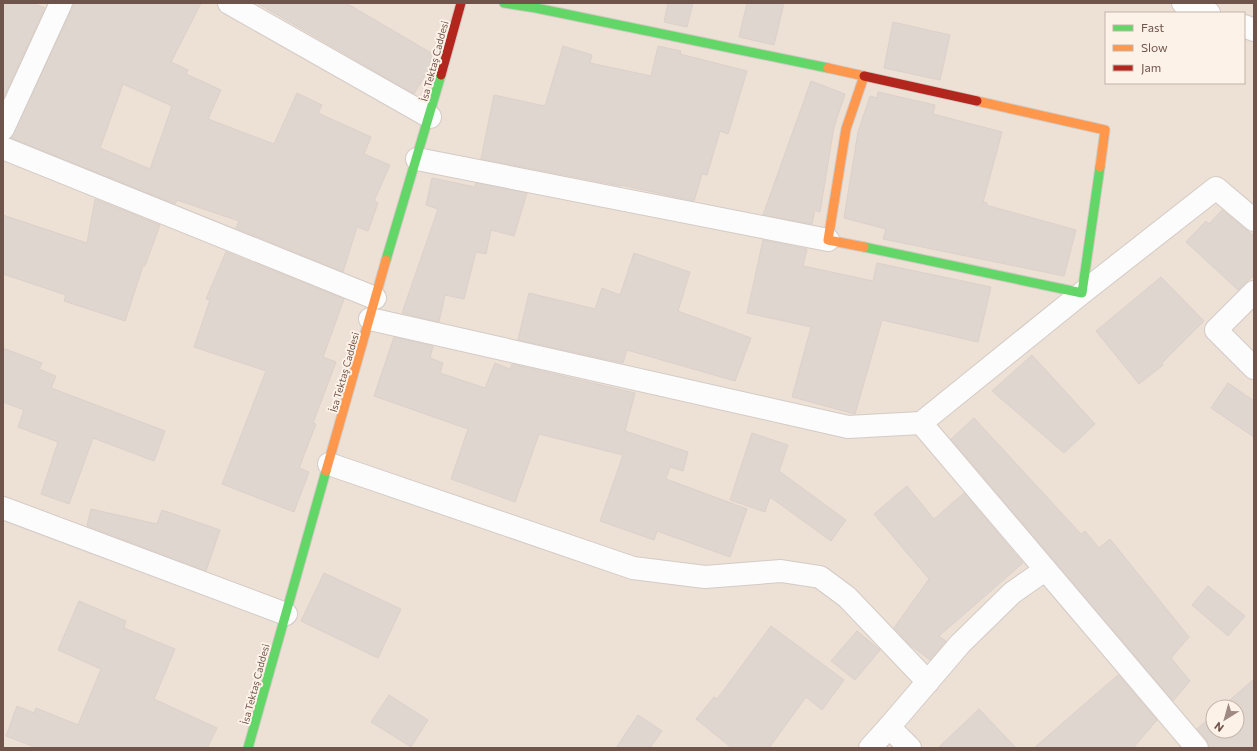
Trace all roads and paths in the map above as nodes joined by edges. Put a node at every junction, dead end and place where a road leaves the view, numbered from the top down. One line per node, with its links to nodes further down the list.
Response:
1 (61, 3): 7 (street)
2 (229, 3): 6 (street)
3 (461, 3): 6 (street, İsa Tektaş Caddesi)
4 (504, 3): 5 (street)
5 (864, 76): 11 (street); 13 (street)
6 (430, 117): 9 (street, İsa Tektaş Caddesi)
7 (3, 130)
8 (3, 148): 14 (street)
9 (417, 159): 11 (street); 14 (street, İsa Tektaş Caddesi)
10 (1254, 220): 13 (street)
11 (828, 240): 13 (street)
12 (1254, 292): 15 (street)
13 (1082, 293): 16 (street)
14 (373, 308): 16 (street); 17 (street, İsa Tektaş Caddesi)
15 (1254, 368)
16 (921, 423): 19 (street)
17 (329, 464): 20 (street, İsa Tektaş Caddesi); 21 (street)
18 (3, 508): 20 (street)
19 (1045, 570): 21 (street); 26 (street)
20 (286, 614): 23 (street, İsa Tektaş Caddesi)
21 (928, 682): 22 (street)
22 (889, 727): 24 (street); 25 (street)
23 (251, 747)
24 (870, 748)
25 (910, 748)
26 (1197, 748)

